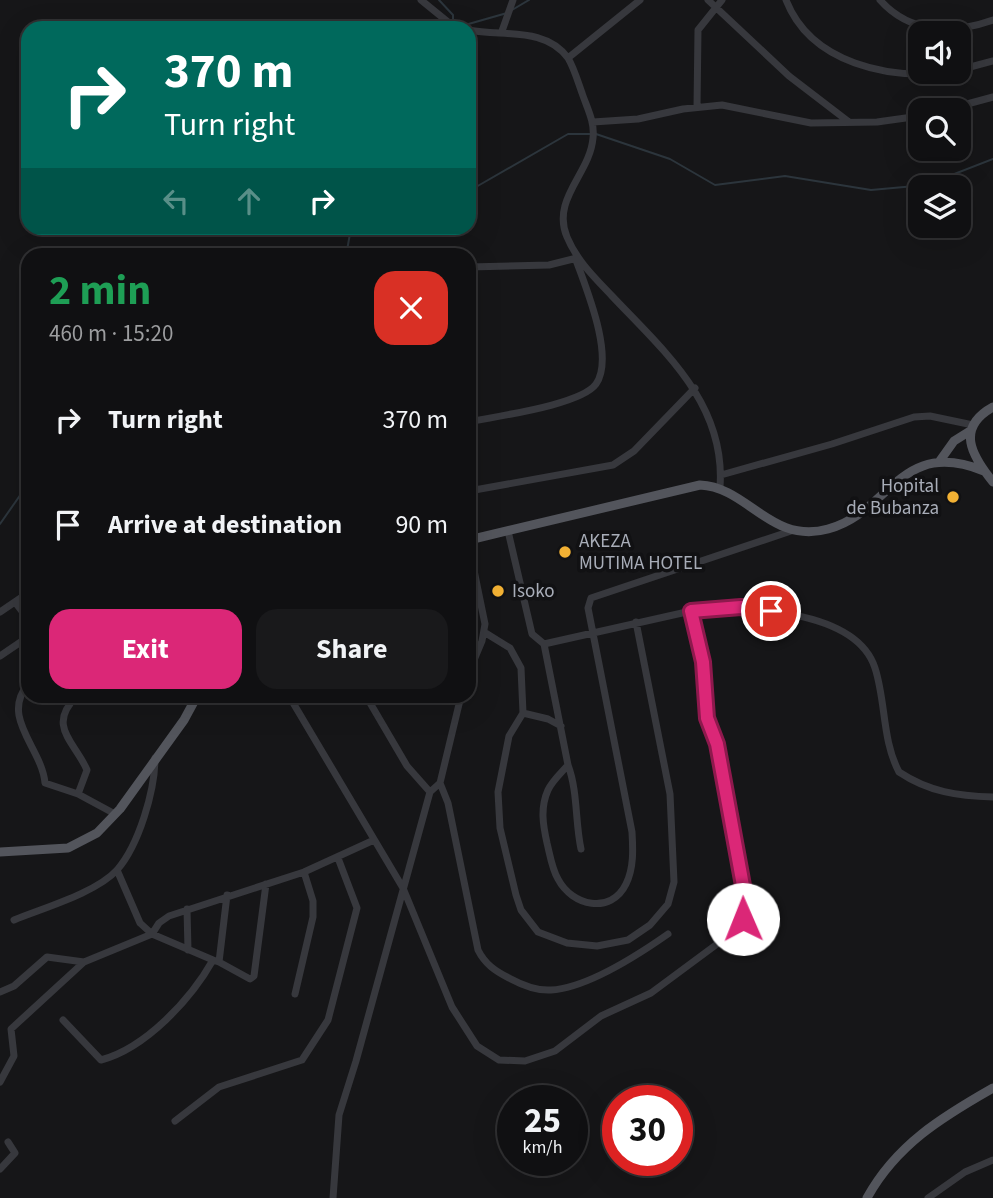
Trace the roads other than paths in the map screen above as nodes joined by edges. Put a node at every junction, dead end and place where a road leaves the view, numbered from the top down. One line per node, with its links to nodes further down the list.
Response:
1 (421, 0): 10 (street)
2 (513, 0): 12 (street)
3 (640, 0): 13 (street)
4 (708, 0): 8 (street)
5 (722, 0): 8 (street)
6 (786, 0): 16 (street)
7 (880, 0): 9 (street)
8 (714, 7): 19 (street); 22 (street)
9 (993, 20)
10 (451, 21)
11 (476, 31): 12 (street)
12 (502, 31): 13 (street)
13 (568, 58): 21 (street)
14 (993, 61): 15 (street)
15 (971, 67)
16 (908, 74)
17 (993, 97): 18 (street)
18 (971, 103)
19 (697, 107): 21 (street); 22 (street)
20 (908, 117): 22 (street)
21 (593, 122): 23 (street)
22 (849, 122)
23 (577, 259): 24 (street); 25 (street); 27 (street)
24 (476, 267)
25 (695, 387): 31 (street); 34 (street)
26 (993, 407): 28 (main road)
27 (476, 420)
28 (971, 428): 29 (main road); 30 (main road); 31 (street)
29 (939, 462): 30 (main road); 35 (main road)
30 (984, 471): 32 (main road)
31 (721, 475): 33 (street)
32 (993, 482)
33 (720, 487): 35 (main road); 36 (main road)
34 (476, 490)
35 (794, 530): 45 (street)
36 (508, 531): 37 (main road); 48 (street)
37 (476, 538)
38 (476, 578): 46 (street)
39 (21, 598): 40 (street)
40 (15, 602): 41 (street); 42 (street)
41 (21, 610)
42 (0, 611)
43 (691, 611): 44 (street); 64 (street); 73 (street)
44 (636, 622): 45 (street); 57 (street)
45 (592, 631): 48 (street); 60 (street)
46 (484, 632): 49 (street); 57 (street)
47 (21, 642): 50 (street)
48 (544, 643): 58 (street)
49 (476, 650)
50 (0, 656)
51 (21, 691): 63 (street)
52 (70, 703): 63 (street)
53 (193, 703): 59 (main road)
54 (293, 703): 66 (street)
55 (370, 703): 62 (street)
56 (459, 703): 61 (street)
57 (523, 713): 58 (street)
58 (561, 726): 60 (street)
59 (155, 757): 65 (main road); 70 (street)
60 (568, 765): 67 (street)
61 (440, 783): 62 (street); 78 (street)
62 (430, 792): 73 (street)
63 (78, 794): 65 (street)
64 (993, 797)
65 (115, 814): 68 (main road)
66 (374, 841): 69 (street); 73 (street)
67 (581, 849)
68 (0, 852)
69 (338, 858): 71 (street); 87 (street)
70 (117, 870): 76 (street); 77 (street)
71 (304, 872): 72 (street); 83 (street)
72 (266, 884): 74 (street); 80 (street)
73 (403, 888): 91 (street)
74 (227, 895): 75 (street); 80 (street)
75 (187, 909): 77 (street); 79 (street)
76 (14, 920)
77 (152, 934): 79 (street); 81 (street)
78 (668, 934)
79 (188, 950): 80 (street)
80 (216, 961): 84 (street)
81 (84, 962): 82 (street); 85 (street)
82 (0, 992)
83 (295, 994)
84 (63, 1020)
85 (0, 1082)
86 (993, 1088): 92 (main road)
87 (175, 1121)
88 (8, 1142): 90 (street)
89 (993, 1160): 93 (street)
90 (0, 1170)
91 (333, 1198)
92 (867, 1198)
93 (928, 1198)

